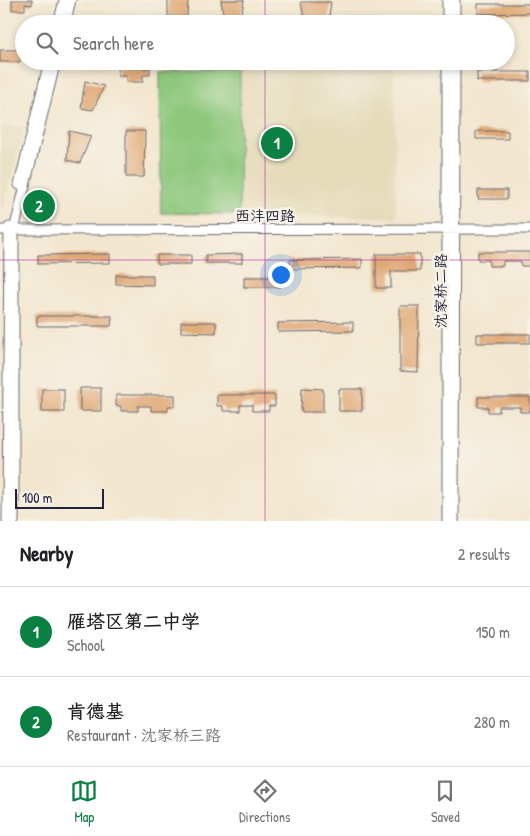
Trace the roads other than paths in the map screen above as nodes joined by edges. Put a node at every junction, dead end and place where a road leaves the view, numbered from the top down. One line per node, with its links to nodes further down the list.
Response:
1 (64, 0): 5 (street)
2 (71, 0): 6 (street)
3 (447, 0): 7 (street)
4 (455, 0): 8 (street)
5 (60, 15)
6 (67, 15)
7 (447, 15)
8 (455, 15)
9 (47, 70): 15 (street)
10 (53, 70): 15 (street)
11 (447, 70): 13 (street, 沈家桥二路)
12 (455, 70): 13 (street, 沈家桥二路)
13 (451, 229): 14 (street, 西沣四路); 15 (street, 西沣四路); 18 (street, 沈家桥二路); 19 (street, 沈家桥二路)
14 (530, 229)
15 (7, 230): 16 (street); 17 (street)
16 (7, 521)
17 (14, 521)
18 (447, 521)
19 (454, 521)

